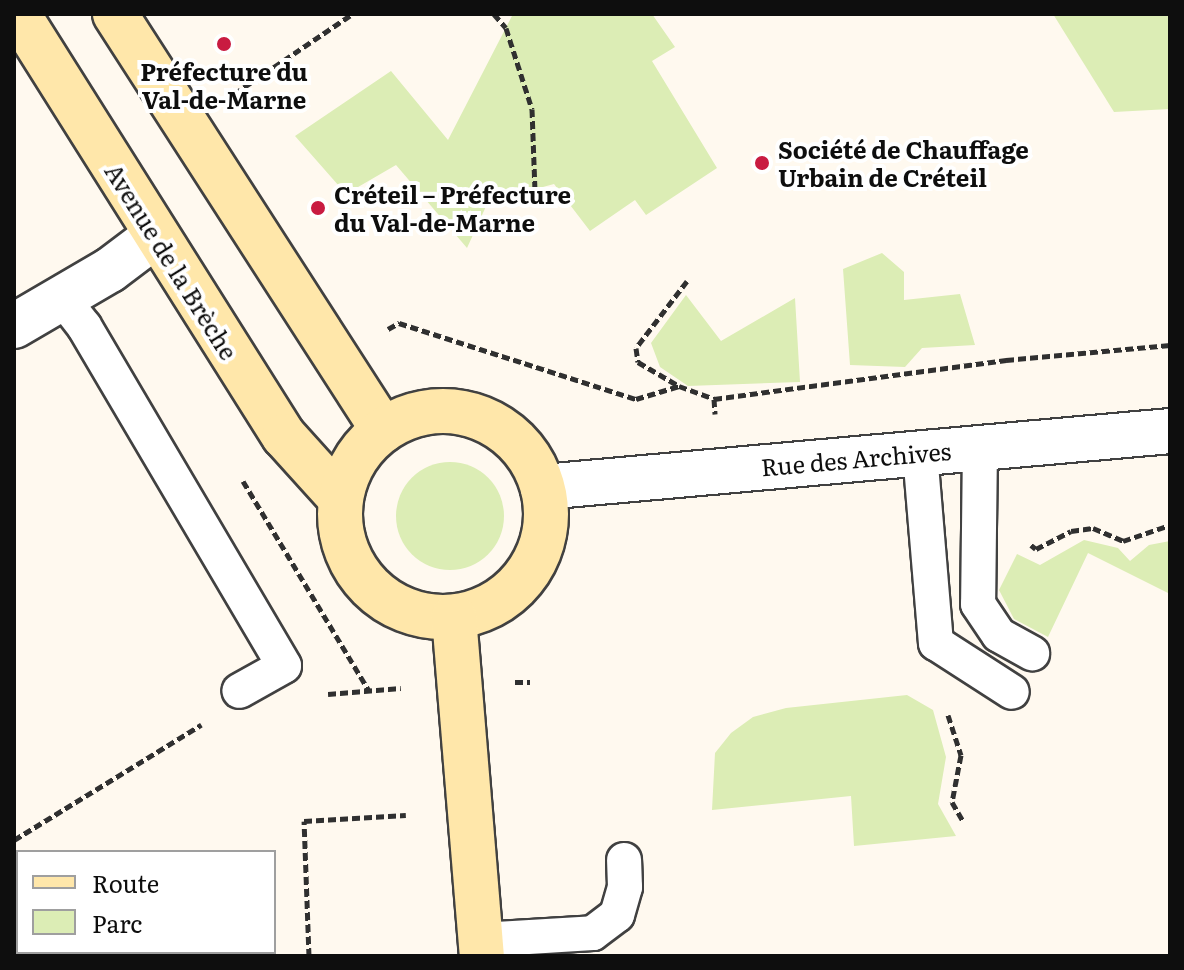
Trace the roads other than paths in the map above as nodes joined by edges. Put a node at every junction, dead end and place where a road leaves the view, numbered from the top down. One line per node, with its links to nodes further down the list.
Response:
1 (18, 14): 3 (street, Avenue de la Brèche)
2 (115, 14): 6 (street)
3 (155, 236): 4 (street); 11 (street, Avenue de la Brèche)
4 (62, 298): 5 (street); 14 (lane)
5 (14, 326)
6 (383, 430): 10 (street); 11 (street)
7 (1170, 431): 8 (street, Rue des Archives)
8 (980, 447): 9 (street, Rue des Archives); 13 (lane)
9 (920, 453): 10 (street, Rue des Archives); 15 (lane)
10 (543, 487): 12 (street)
11 (340, 498): 12 (street)
12 (454, 617): 17 (street)
13 (1032, 653)
14 (239, 691)
15 (1012, 692)
16 (624, 860): 17 (lane)
17 (481, 948)

